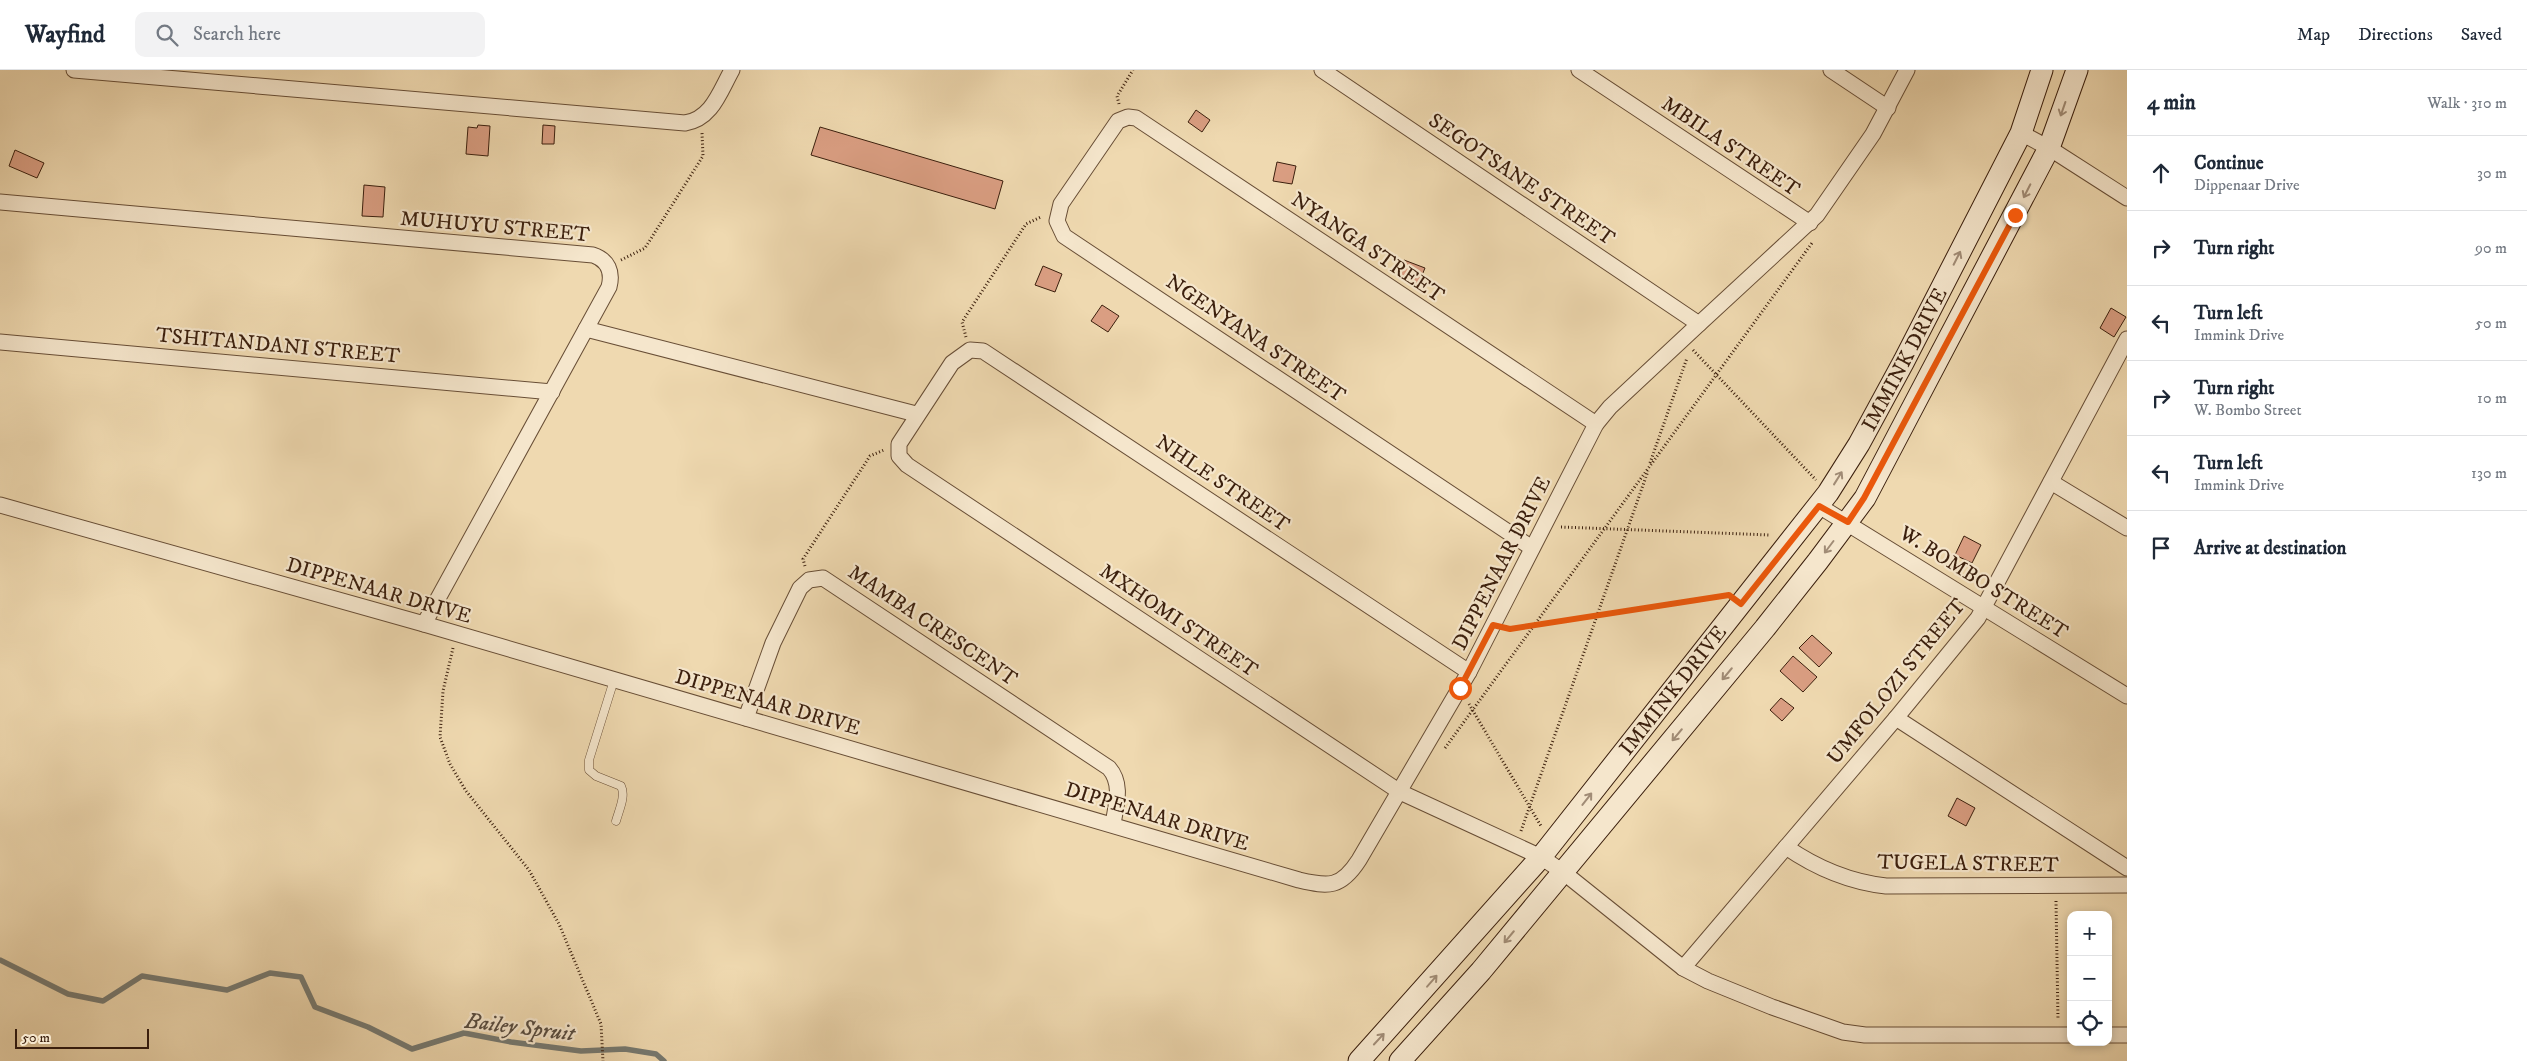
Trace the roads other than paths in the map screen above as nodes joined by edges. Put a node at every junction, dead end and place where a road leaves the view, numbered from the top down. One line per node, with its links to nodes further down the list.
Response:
1 (74, 70): 2 (street)
2 (732, 70)
3 (1322, 70): 16 (street, SEGOTSANE STREET)
4 (1580, 70): 15 (street, MBILA STREET)
5 (1831, 70): 9 (street)
6 (1907, 70): 9 (street, DIPPENAAR DRIVE)
7 (2042, 70): 10 (main road, IMMINK DRIVE)
8 (2077, 70): 11 (main road, IMMINK DRIVE, one-way to 11)
9 (1888, 108): 15 (street, DIPPENAAR DRIVE)
10 (2022, 134): 11 (street); 25 (main road, IMMINK DRIVE, one-way to 10)
11 (2049, 148): 12 (street); 27 (main road, IMMINK DRIVE, one-way to 27)
12 (2127, 198)
13 (0, 202): 17 (street, MUHUYU STREET)
14 (1058, 210): 23 (street, NYANGA STREET); 29 (street, NGENYANA STREET)
15 (1810, 224): 16 (street, DIPPENAAR DRIVE)
16 (1698, 324): 23 (street, DIPPENAAR DRIVE)
17 (586, 330): 21 (street, MUHUYU STREET); 22 (street)
18 (2127, 339): 20 (street, UMFOLOZI STREET)
19 (0, 342): 21 (street, TSHITANDANI STREET)
20 (2122, 361): 24 (street, UMFOLOZI STREET)
21 (552, 392): 31 (street, MUHUYU STREET)
22 (916, 414): 32 (street, NHLE STREET); 37 (street, MXHOMI STREET)
23 (1596, 424): 29 (street, DIPPENAAR DRIVE)
24 (2052, 482): 28 (street); 30 (street, UMFOLOZI STREET)
25 (1824, 499): 27 (street, W. BOMBO STREET); 41 (main road, IMMINK DRIVE, one-way to 25)
26 (0, 505): 31 (street, DIPPENAAR DRIVE)
27 (1848, 522): 30 (street, W. BOMBO STREET); 43 (main road, IMMINK DRIVE, one-way to 43)
28 (2127, 528)
29 (1532, 548): 32 (street, DIPPENAAR DRIVE)
30 (1984, 608): 34 (street, W. BOMBO STREET); 36 (street, UMFOLOZI STREET)
31 (424, 624): 33 (street, DIPPENAAR DRIVE)
32 (1469, 672): 37 (street, DIPPENAAR DRIVE)
33 (614, 680): 35 (street, DIPPENAAR DRIVE); 38 (lane)
34 (2127, 696)
35 (746, 718): 39 (street, DIPPENAAR DRIVE); 39 (street, MAMBA CRESCENT)
36 (1896, 718): 40 (street, UMFOLOZI STREET); 42 (street)
37 (1400, 792): 39 (street, DIPPENAAR DRIVE); 41 (street, MXHOMI STREET)
38 (616, 821)
39 (1113, 824)
40 (1786, 847): 44 (street, TUGELA STREET); 45 (street, UMFOLOZI STREET)
41 (1541, 857): 43 (street, MXHOMI STREET); 49 (main road, IMMINK DRIVE, one-way to 41)
42 (2127, 868)
43 (1563, 872): 45 (street, MXHOMI STREET); 50 (main road, IMMINK DRIVE, one-way to 50)
44 (2127, 886)
45 (1683, 968): 46 (street, MXHOMI STREET)
46 (2064, 1035)
47 (2112, 1036): 48 (street)
48 (2127, 1036)
49 (1359, 1061)
50 (1400, 1061)

